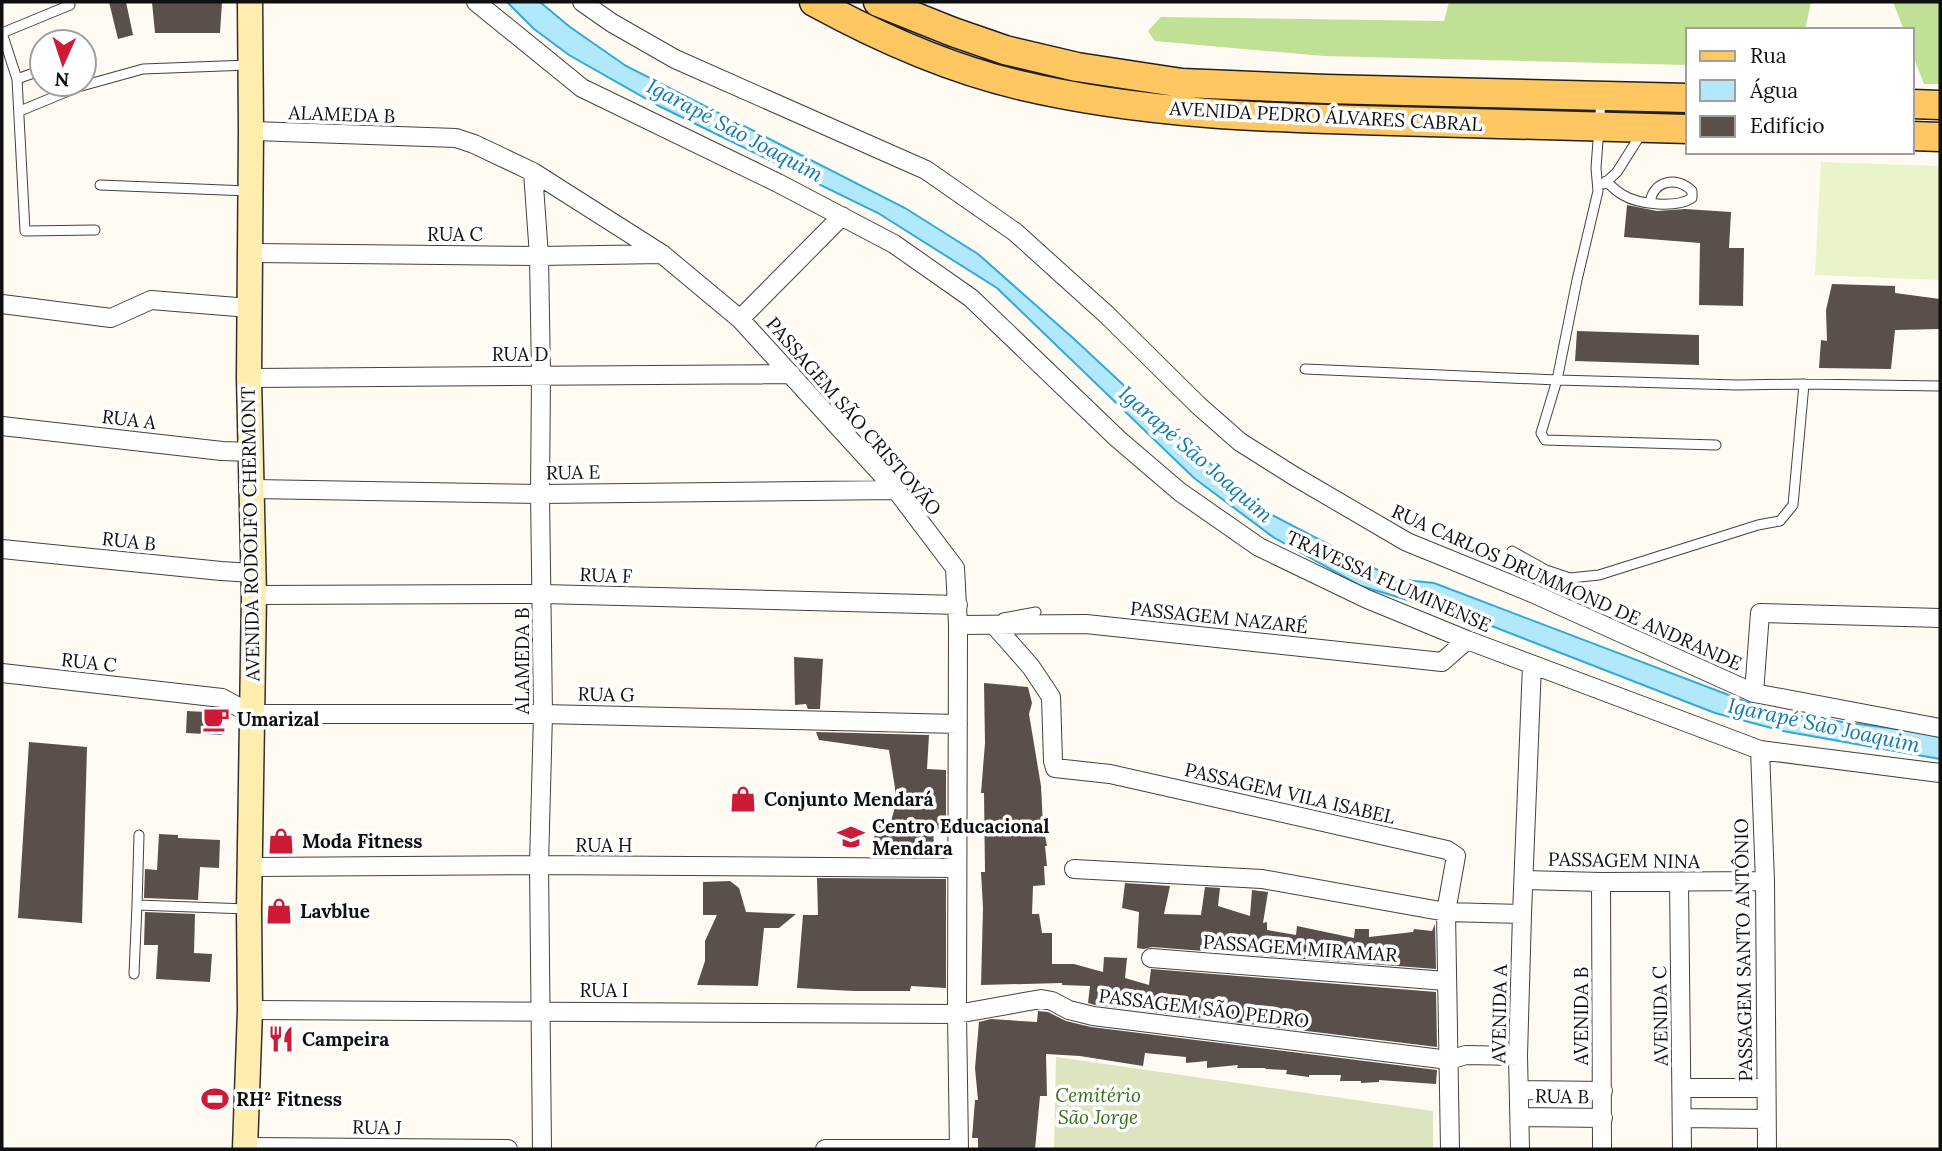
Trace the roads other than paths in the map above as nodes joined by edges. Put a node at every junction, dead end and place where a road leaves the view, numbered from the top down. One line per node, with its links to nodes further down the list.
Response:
1 (250, 2): 8 (main road, AVENIDA RODOLFO CHERMONT)
2 (476, 2): 29 (street, TRAVESSA FLUMINENSE)
3 (582, 2): 62 (street, RUA CARLOS DRUMMOND DE ANDRANDE)
4 (814, 2): 16 (main road, AVENIDA PEDRO ÁLVARES CABRAL)
5 (878, 2): 11 (main road, AVENIDA PEDRO ÁLVARES CABRAL)
6 (70, 5): 7 (lane)
7 (2, 33): 10 (lane)
8 (250, 64): 15 (lane); 19 (main road, AVENIDA RODOLFO CHERMONT)
9 (28, 75): 10 (lane)
10 (17, 79): 15 (lane)
11 (1602, 96): 12 (main road, AVENIDA PEDRO ÁLVARES CABRAL); 16 (lane)
12 (1686, 98)
13 (1914, 104): 14 (main road)
14 (1940, 105)
15 (20, 111): 30 (lane)
16 (1599, 127): 17 (main road, AVENIDA PEDRO ÁLVARES CABRAL); 27 (lane)
17 (1644, 128): 18 (main road, AVENIDA PEDRO ÁLVARES CABRAL); 24 (lane)
18 (1686, 130)
19 (251, 131): 22 (street, ALAMEDA B); 26 (main road, AVENIDA RODOLFO CHERMONT)
20 (1914, 136): 21 (main road)
21 (1940, 137)
22 (474, 144): 23 (street, PASSAGEM SÃO CRISTOVÃO)
23 (533, 172): 32 (street, PASSAGEM SÃO CRISTOVÃO); 33 (street, ALAMEDA B)
24 (1606, 181): 27 (lane); 28 (lane)
25 (100, 185): 26 (lane)
26 (250, 191): 31 (main road, AVENIDA RODOLFO CHERMONT)
27 (1598, 191): 41 (lane)
28 (1650, 203)
29 (842, 216): 36 (street); 59 (street, TRAVESSA FLUMINENSE)
30 (95, 230)
31 (249, 254): 33 (street, RUA C); 35 (main road, AVENIDA RODOLFO CHERMONT)
32 (662, 254): 33 (street, RUA C); 36 (street, PASSAGEM SÃO CRISTOVÃO)
33 (539, 256): 39 (street, ALAMEDA B)
34 (2, 304): 35 (street)
35 (249, 308): 40 (main road, AVENIDA RODOLFO CHERMONT)
36 (740, 319): 38 (street, PASSAGEM SÃO CRISTOVÃO)
37 (1305, 369): 41 (lane)
38 (791, 374): 39 (street, RUA D); 48 (street, PASSAGEM SÃO CRISTOVÃO)
39 (541, 375): 40 (street, RUA D); 49 (street, ALAMEDA B)
40 (249, 378): 46 (main road, AVENIDA RODOLFO CHERMONT)
41 (1557, 380): 42 (lane); 45 (lane)
42 (1804, 384): 43 (lane); 51 (lane)
43 (1940, 386)
44 (2, 426): 46 (street, RUA A)
45 (1716, 445)
46 (251, 452): 47 (main road, AVENIDA RODOLFO CHERMONT)
47 (251, 489): 49 (street, RUA E); 52 (main road, AVENIDA RODOLFO CHERMONT)
48 (896, 490): 49 (street, RUA E); 54 (street, PASSAGEM SÃO CRISTOVÃO)
49 (540, 494): 53 (street, ALAMEDA B)
50 (2, 549): 52 (street, RUA B)
51 (1512, 551)
52 (253, 584): 53 (street, RUA F); 63 (main road, AVENIDA RODOLFO CHERMONT)
53 (543, 594): 54 (street, RUA F); 64 (street, ALAMEDA B)
54 (958, 605): 57 (street, PASSAGEM SÃO CRISTOVÃO)
55 (1036, 612): 57 (lane)
56 (1940, 618): 62 (street)
57 (958, 625): 58 (street, PASSAGEM NAZARÉ); 65 (street, PASSAGEM SÃO CRISTOVÃO)
58 (994, 625): 59 (street, PASSAGEM NAZARÉ); 80 (street, PASSAGEM VILA ISABEL)
59 (1467, 640): 60 (street, TRAVESSA FLUMINENSE)
60 (1532, 665): 67 (street, TRAVESSA FLUMINENSE); 74 (street, AVENIDA A)
61 (2, 673): 63 (street, RUA C)
62 (1754, 694): 66 (street, RUA CARLOS DRUMMOND DE ANDRANDE)
63 (251, 714): 64 (street, RUA G); 71 (main road, AVENIDA RODOLFO CHERMONT)
64 (543, 714): 65 (street, RUA G); 70 (street, ALAMEDA B)
65 (958, 724): 72 (street, PASSAGEM SÃO CRISTOVÃO)
66 (1940, 729)
67 (1760, 750): 68 (street, TRAVESSA FLUMINENSE); 75 (street, PASSAGEM SANTO ANTÔNIO)
68 (1940, 773)
69 (139, 835): 78 (lane)
70 (539, 866): 71 (street, RUA H); 72 (street, RUA H); 86 (street, ALAMEDA B)
71 (250, 867): 79 (main road, AVENIDA RODOLFO CHERMONT)
72 (957, 868): 87 (street, PASSAGEM SÃO CRISTOVÃO)
73 (1074, 869): 80 (street)
74 (1524, 880): 76 (street, PASSAGEM NINA); 81 (street, AVENIDA A)
75 (1765, 881): 77 (street, PASSAGEM NINA); 91 (street, PASSAGEM SANTO ANTÔNIO)
76 (1601, 882): 77 (street, PASSAGEM NINA); 93 (street, AVENIDA B)
77 (1679, 882): 90 (street, AVENIDA C)
78 (137, 905): 79 (lane); 83 (lane)
79 (249, 909): 85 (main road, AVENIDA RODOLFO CHERMONT)
80 (1446, 912): 81 (street); 84 (street)
81 (1522, 914): 88 (street, AVENIDA A)
82 (1151, 958): 84 (street, PASSAGEM MIRAMAR)
83 (134, 974)
84 (1446, 981): 89 (street)
85 (250, 1010): 86 (street, RUA I); 98 (main road, AVENIDA RODOLFO CHERMONT)
86 (540, 1010): 87 (street, RUA I); 100 (street, ALAMEDA B)
87 (957, 1014): 89 (street, PASSAGEM SÃO PEDRO); 102 (street, PASSAGEM SÃO CRISTOVÃO)
88 (1518, 1056): 89 (street, PASSAGEM SÃO PEDRO); 92 (street, AVENIDA A)
89 (1449, 1060): 103 (street)
90 (1683, 1088): 91 (street); 96 (street, AVENIDA C)
91 (1766, 1088): 97 (street, PASSAGEM SANTO ANTÔNIO)
92 (1519, 1090): 93 (street); 94 (street, AVENIDA A)
93 (1603, 1091): 95 (street, AVENIDA B)
94 (1520, 1117): 95 (street, RUA B); 104 (street, AVENIDA A)
95 (1603, 1118): 105 (street, AVENIDA B)
96 (1682, 1118): 97 (street); 106 (street, AVENIDA C)
97 (1766, 1119): 107 (street, PASSAGEM SANTO ANTÔNIO)
98 (245, 1148): 99 (street, RUA J)
99 (508, 1149)
100 (542, 1149)
101 (825, 1149): 102 (street)
102 (959, 1149)
103 (1450, 1149)
104 (1520, 1149)
105 (1602, 1149)
106 (1682, 1149)
107 (1767, 1149)

